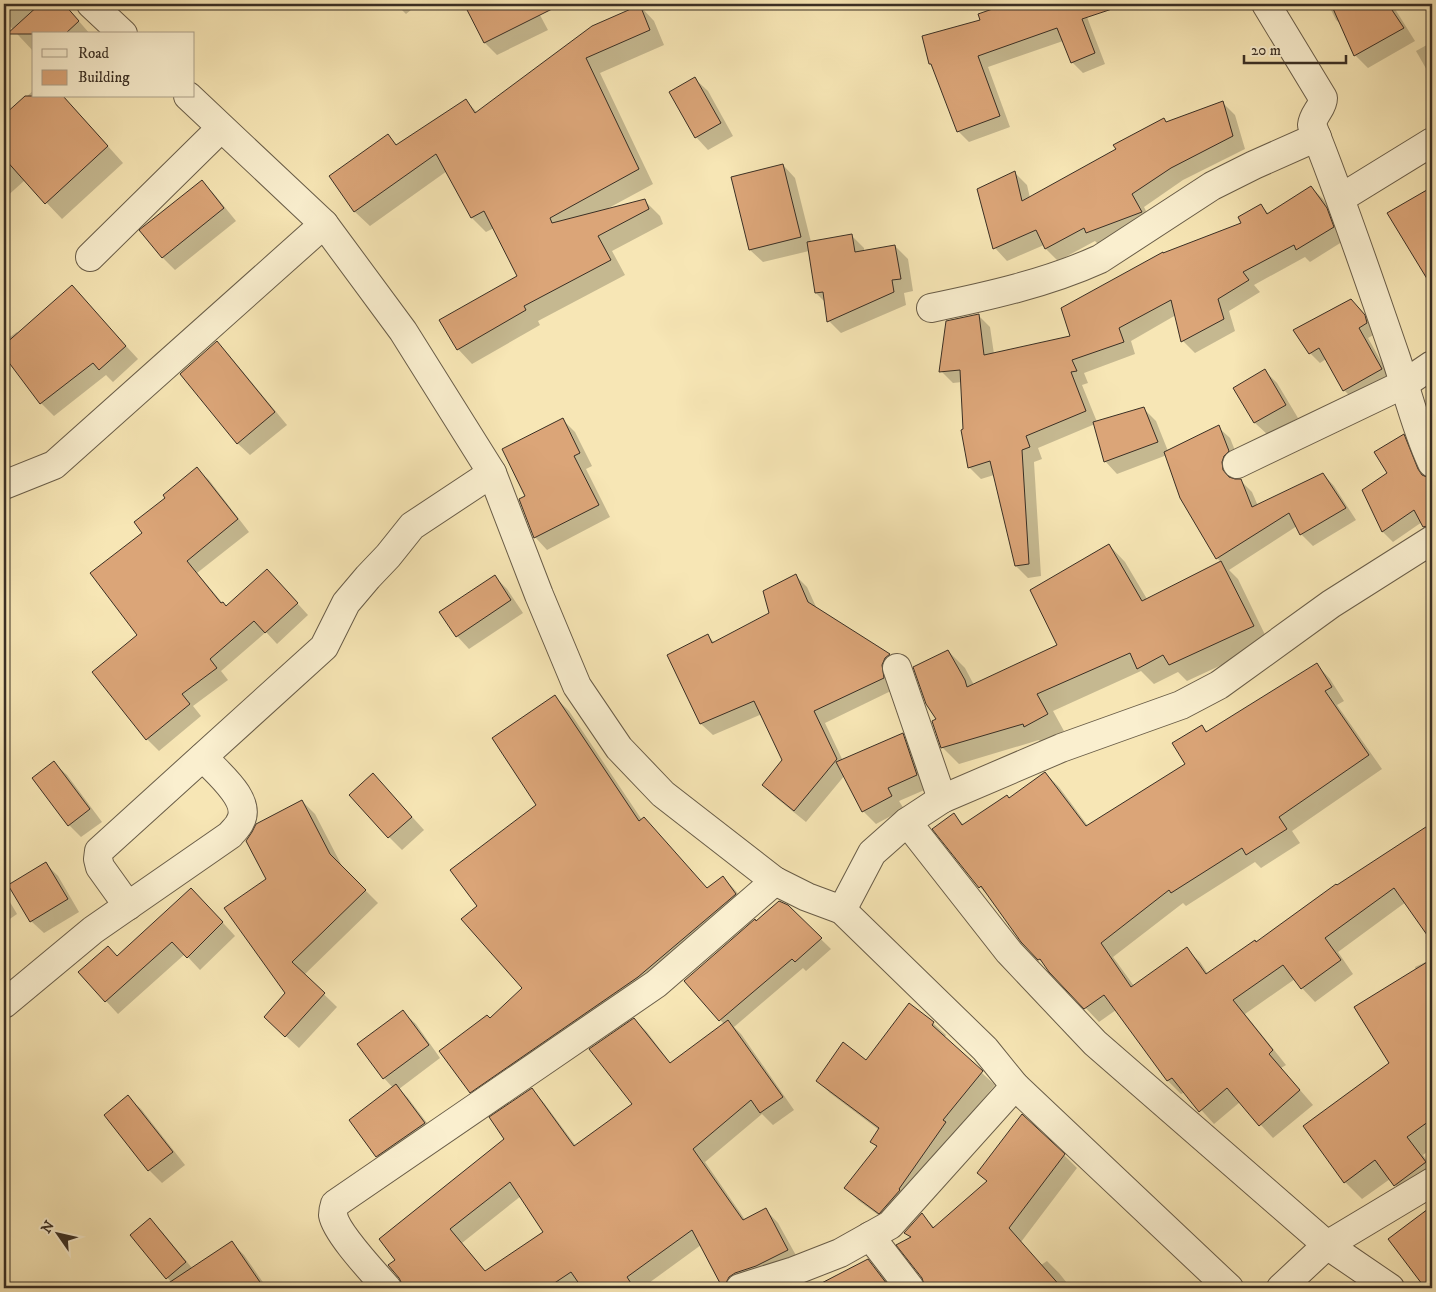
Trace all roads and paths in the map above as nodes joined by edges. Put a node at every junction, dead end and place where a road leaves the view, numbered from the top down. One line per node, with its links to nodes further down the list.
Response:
1 (91, 4): 3 (street)
2 (1266, 4): 6 (street)
3 (121, 32)
4 (190, 98): 5 (street)
5 (221, 128): 9 (street); 10 (street)
6 (1317, 137): 8 (street); 11 (street)
7 (1432, 142): 8 (street)
8 (1341, 198): 13 (street)
9 (324, 224): 16 (street); 17 (street)
10 (90, 257)
11 (931, 308)
12 (1432, 365): 13 (street)
13 (1404, 384): 14 (street); 15 (street)
14 (1432, 463)
15 (1238, 464)
16 (492, 473): 20 (street); 23 (street)
17 (4, 485)
18 (1432, 540): 21 (street)
19 (897, 668): 21 (street)
20 (203, 757): 24 (street); 24 (street)
21 (942, 799): 22 (street)
22 (907, 822): 25 (street); 30 (street)
23 (775, 881): 25 (street); 31 (street)
24 (128, 906): 26 (street)
25 (842, 910): 27 (street)
26 (4, 1004)
27 (1015, 1086): 29 (street); 34 (street)
28 (1432, 1182): 30 (street)
29 (870, 1236): 32 (street); 33 (street)
30 (1327, 1245): 35 (street); 36 (street)
31 (387, 1288)
32 (740, 1288)
33 (910, 1288)
34 (1229, 1288)
35 (1281, 1288)
36 (1390, 1288)

